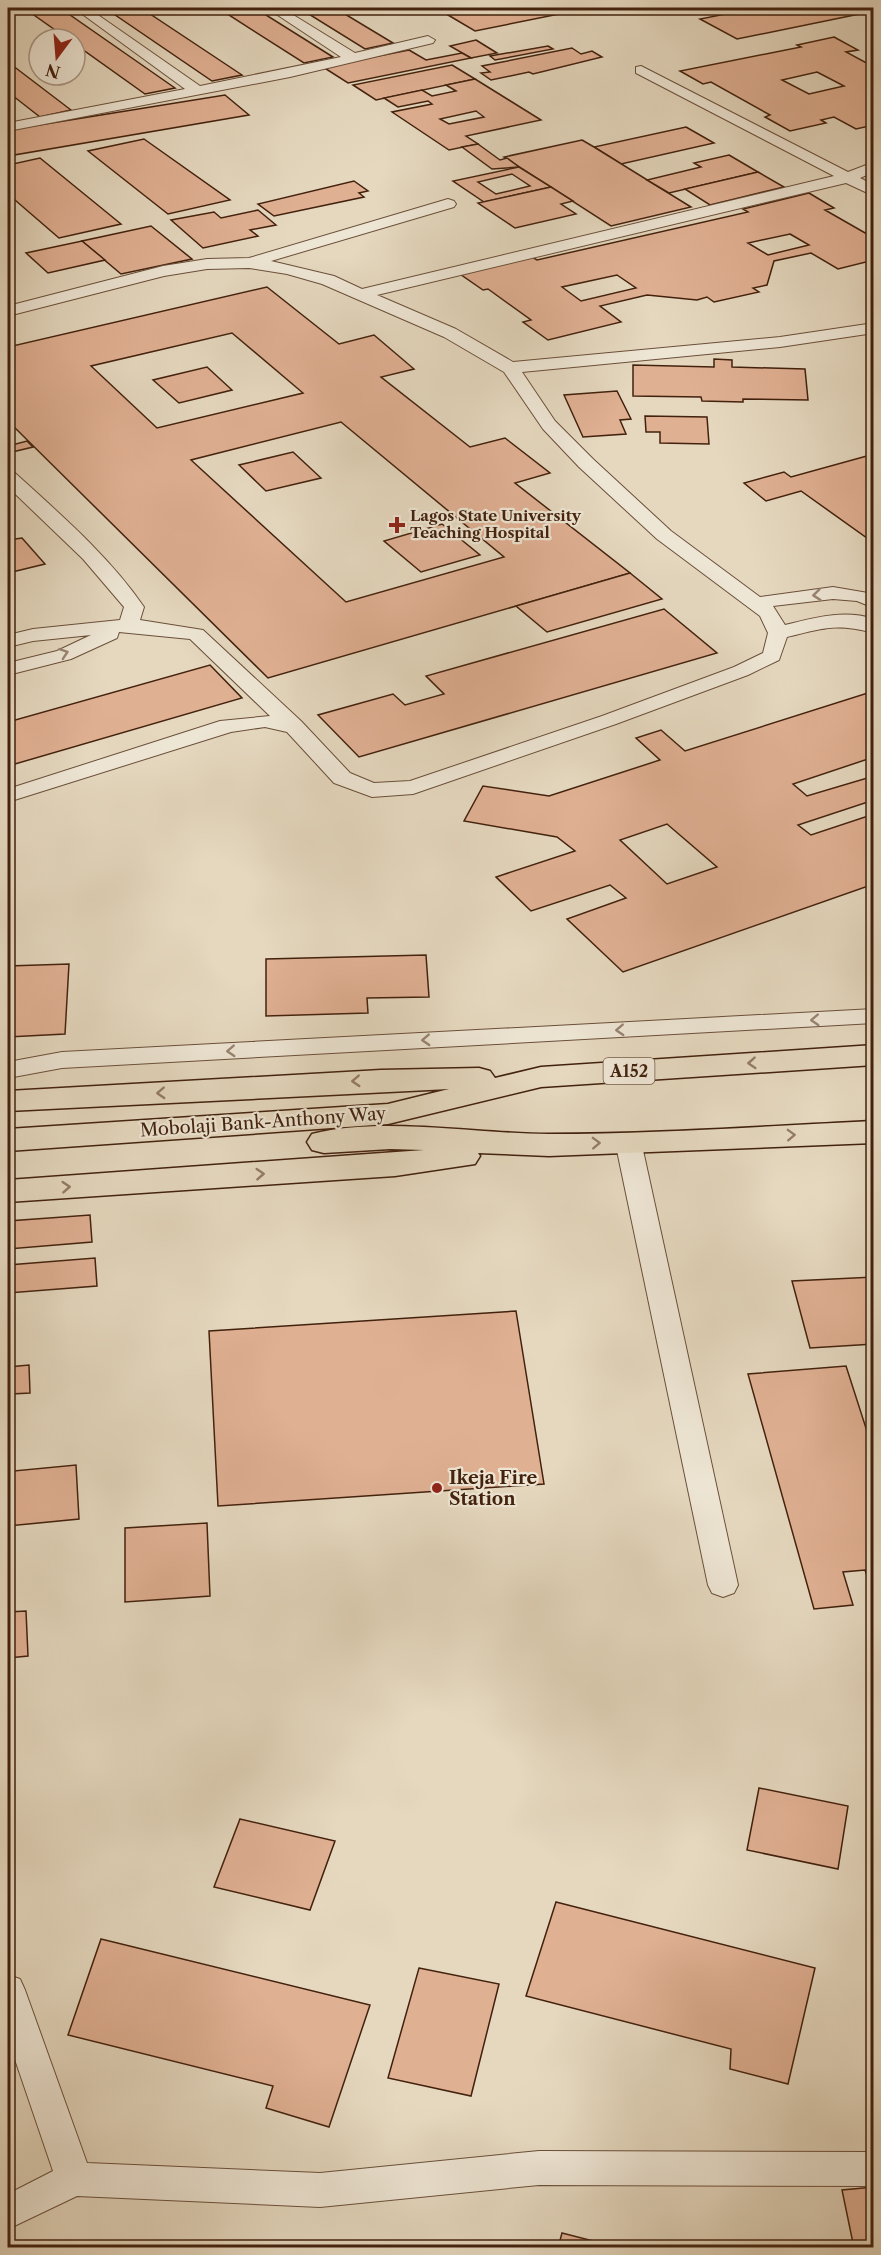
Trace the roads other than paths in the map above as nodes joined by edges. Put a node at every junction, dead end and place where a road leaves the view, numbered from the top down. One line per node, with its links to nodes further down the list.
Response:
1 (80, 8): 6 (lane)
2 (273, 8): 4 (lane)
3 (428, 40): 4 (lane)
4 (353, 58): 6 (lane)
5 (641, 70): 9 (lane)
6 (198, 91): 7 (lane)
7 (8, 127)
8 (873, 166): 9 (lane)
9 (847, 178): 10 (lane); 13 (lane)
10 (873, 191)
11 (448, 204): 12 (lane)
12 (249, 263): 13 (lane); 14 (lane)
13 (361, 294): 16 (lane)
14 (8, 311)
15 (873, 328): 16 (lane)
16 (510, 368): 19 (lane)
17 (8, 477): 20 (lane)
18 (873, 602): 19 (lane, one-way to 19)
19 (757, 603): 22 (lane)
20 (129, 625): 23 (lane); 24 (lane, one-way to 20); 25 (lane)
21 (873, 627): 22 (lane)
22 (778, 633): 25 (lane)
23 (8, 641)
24 (8, 669)
25 (294, 727): 26 (lane)
26 (8, 796)
27 (873, 1016): 29 (lane, one-way to 29)
28 (873, 1055): 30 (main road, Mobolaji Bank-Anthony Way / A152, one-way to 30)
29 (8, 1070)
30 (541, 1077): 31 (main road, one-way to 31); 32 (main road, Mobolaji Bank-Anthony Way / A152)
31 (8, 1101)
32 (389, 1126): 34 (main road, Mobolaji Bank-Anthony Way / A152); 36 (main road, Mobolaji Bank-Anthony Way / A152); 37 (main road, Mobolaji Bank-Anthony Way / A152)
33 (873, 1132): 35 (main road, Mobolaji Bank-Anthony Way / A152, one-way to 33)
34 (8, 1140)
35 (628, 1141): 36 (main road, Mobolaji Bank-Anthony Way / A152, one-way to 35); 39 (lane)
36 (549, 1144): 38 (main road, one-way to 36)
37 (8, 1161)
38 (8, 1191)
39 (723, 1586)
40 (8, 1990): 42 (lane)
41 (873, 2169): 42 (lane)
42 (74, 2179): 43 (lane)
43 (8, 2212)

